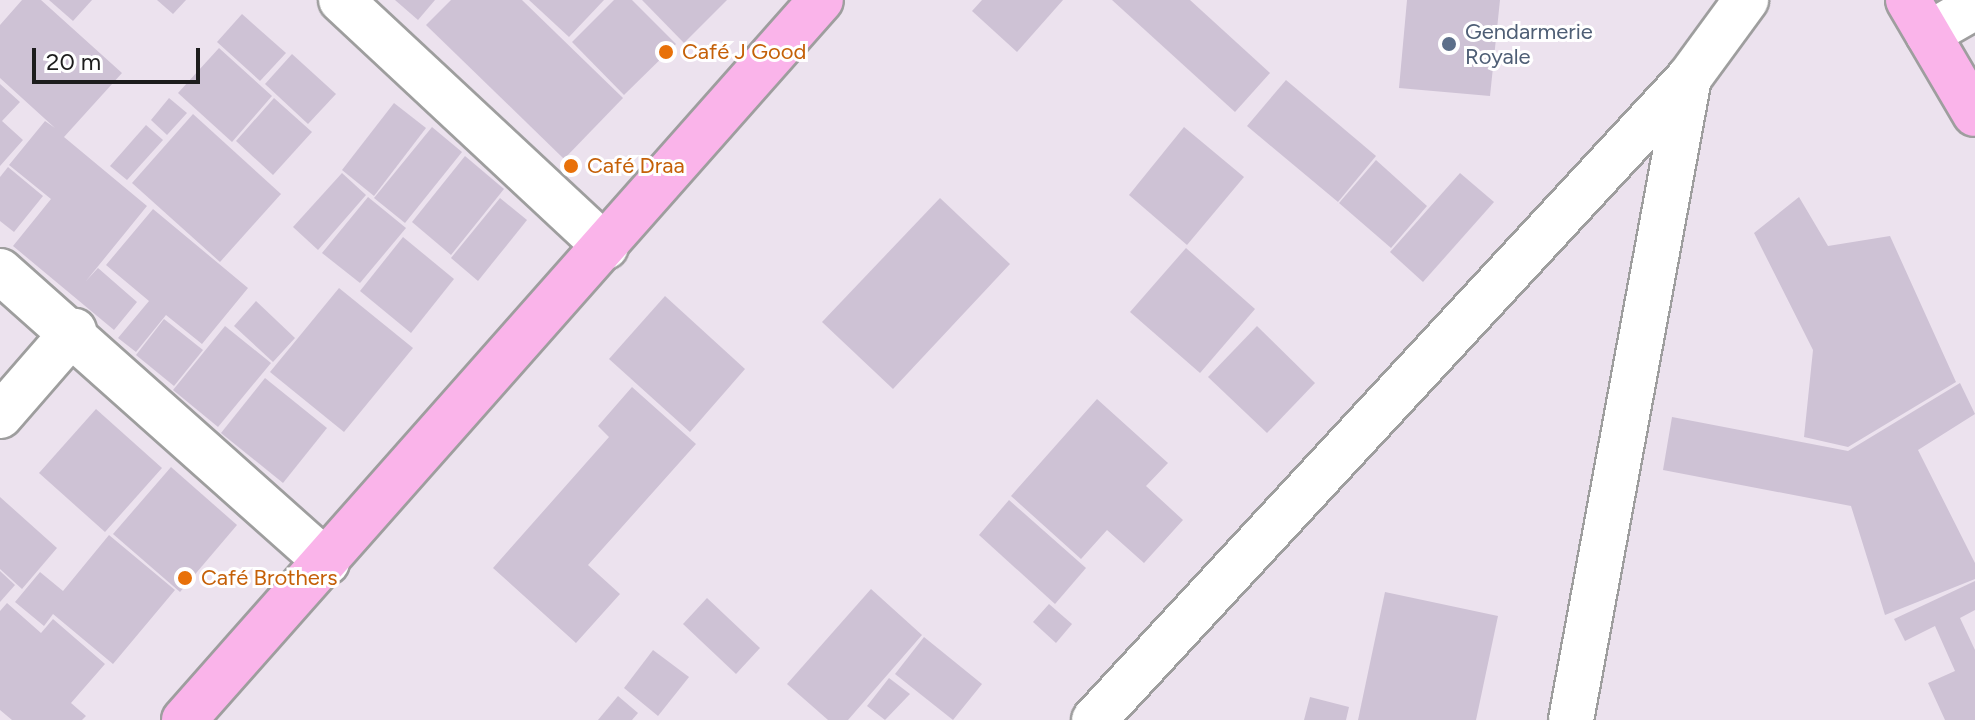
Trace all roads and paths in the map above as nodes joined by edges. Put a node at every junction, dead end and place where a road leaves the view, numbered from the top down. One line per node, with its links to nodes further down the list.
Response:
1 (341, 0): 8 (street)
2 (821, 0): 8 (street)
3 (1746, 0): 6 (street)
4 (1975, 7): 5 (street)
5 (1918, 17): 7 (street)
6 (1689, 78): 14 (street); 15 (street)
7 (1975, 114)
8 (606, 247): 12 (street)
9 (0, 271): 10 (street)
10 (74, 331): 11 (street); 12 (street)
11 (0, 416)
12 (327, 562): 13 (street)
13 (184, 720)
14 (1094, 720)
15 (1571, 720)

